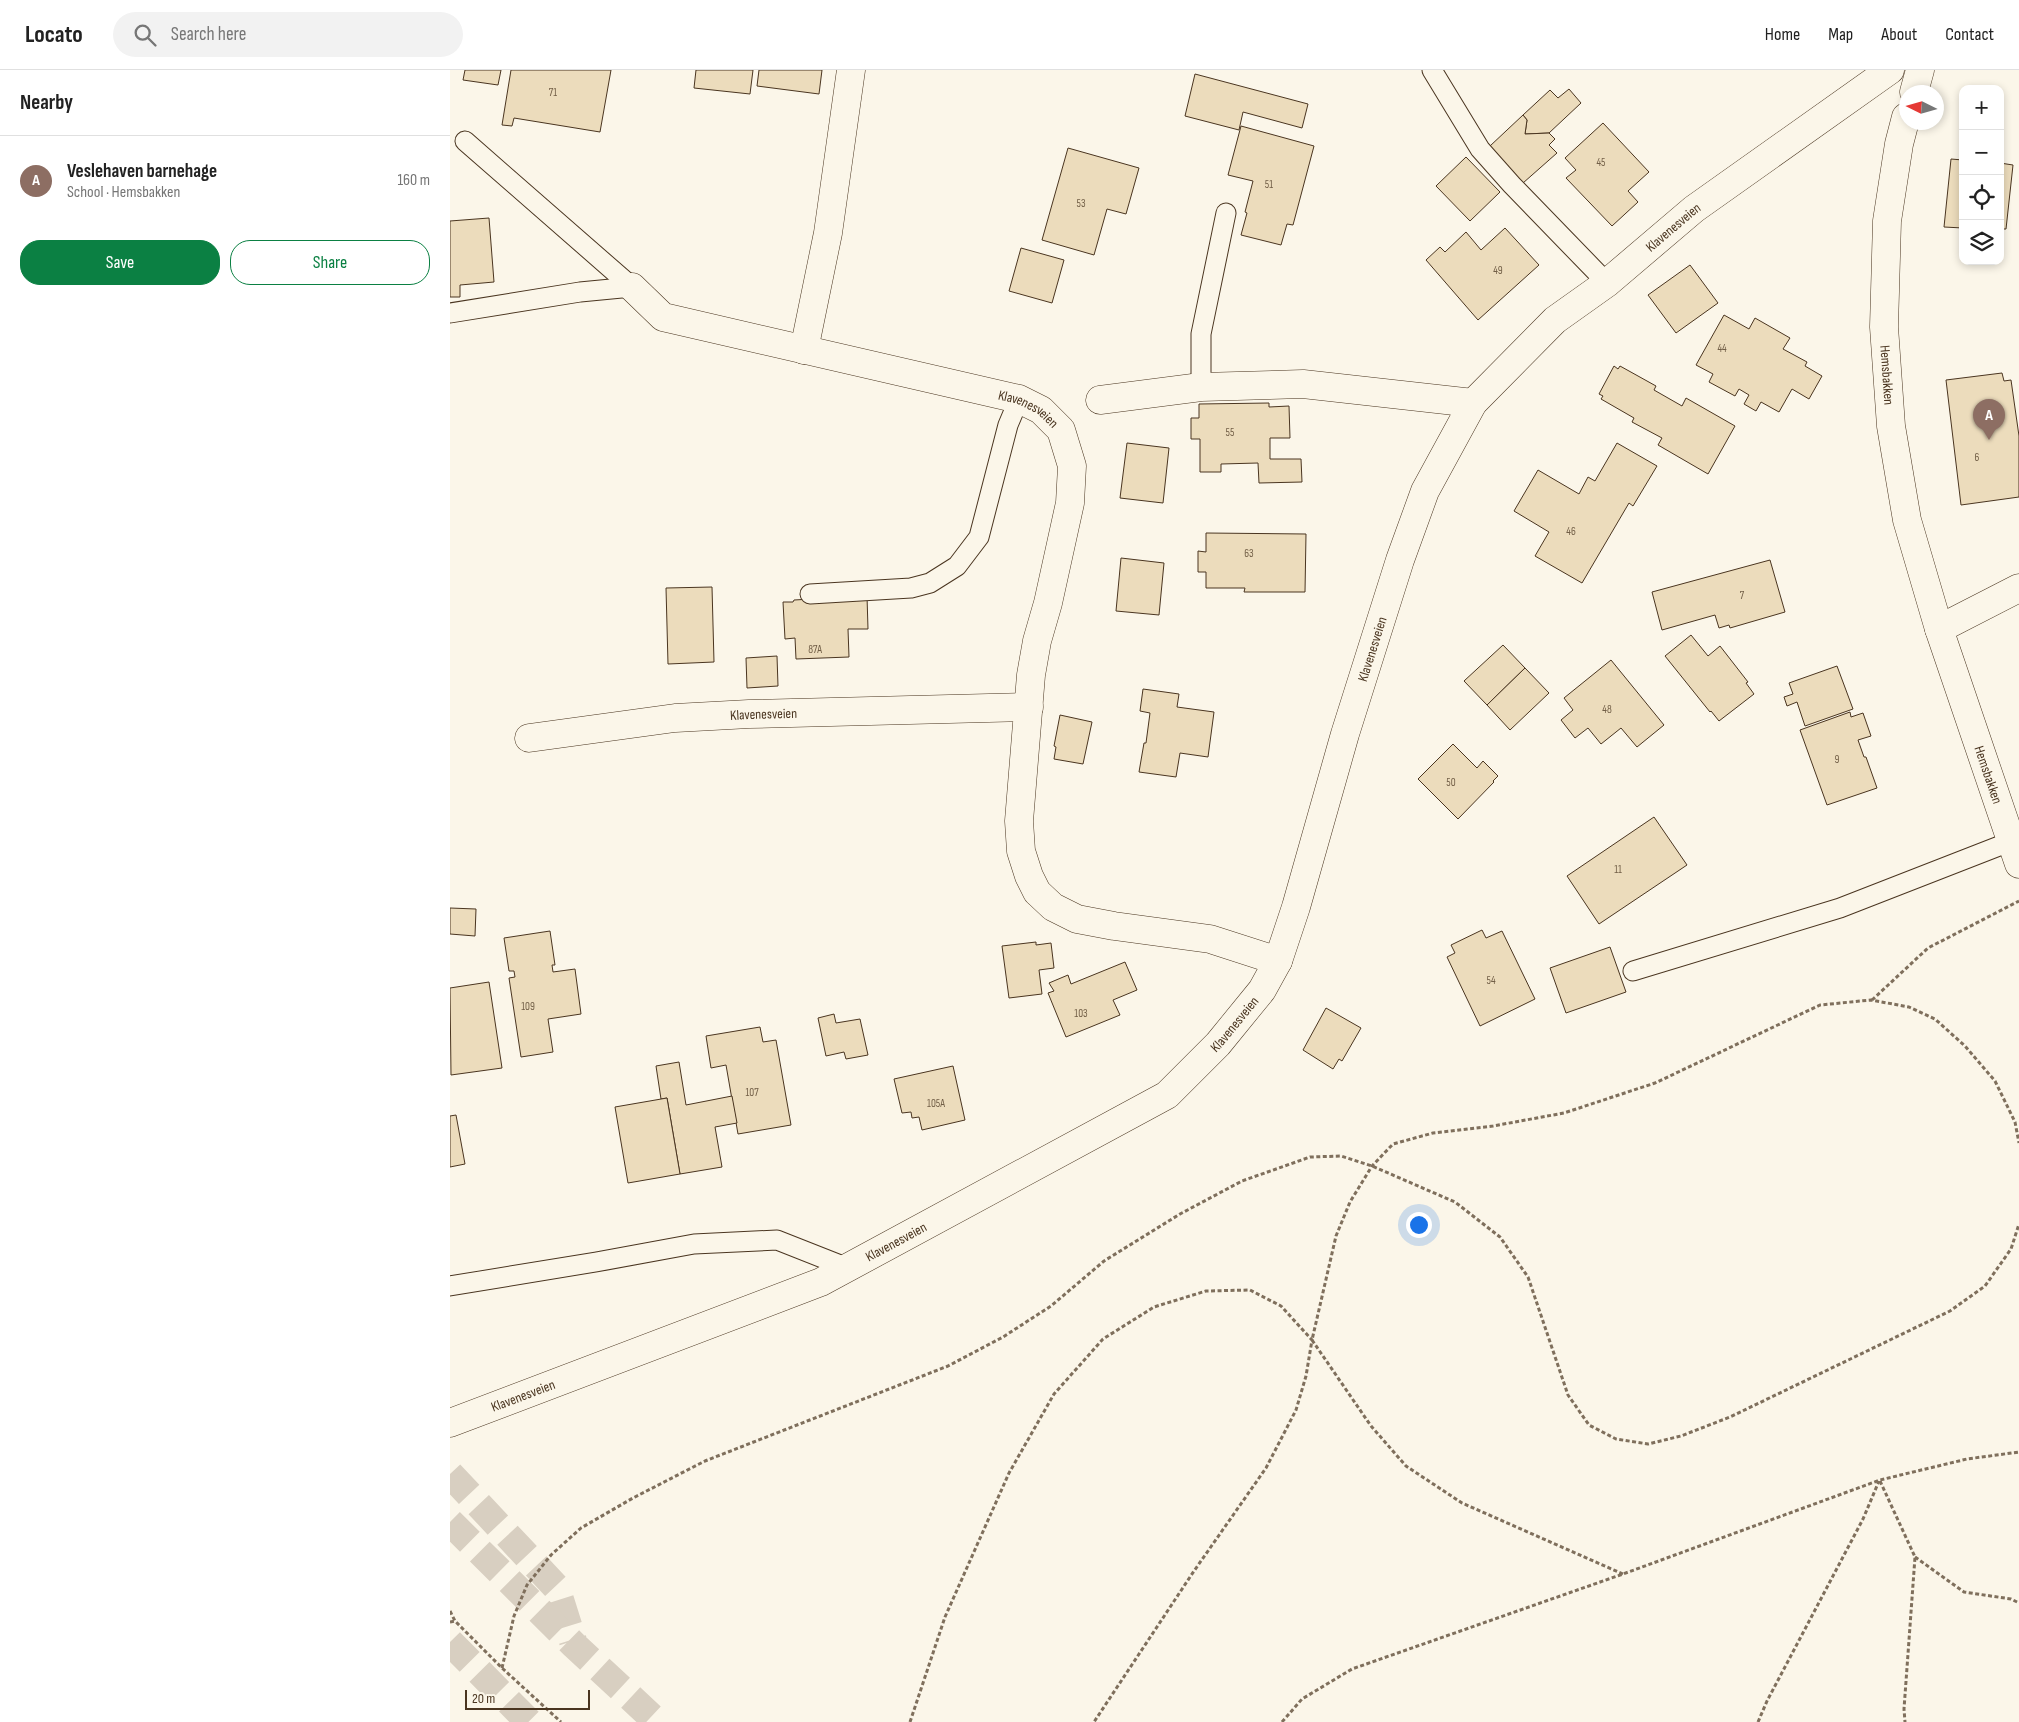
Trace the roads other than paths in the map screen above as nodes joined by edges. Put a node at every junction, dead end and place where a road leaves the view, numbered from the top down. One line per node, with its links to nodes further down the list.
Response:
1 (851, 70): 12 (street)
2 (1432, 70): 9 (lane)
3 (1890, 70): 9 (street, Klavenesveien)
4 (1920, 70): 5 (street)
5 (1916, 85)
6 (1903, 130): 19 (street, Hemsbakken)
7 (465, 141): 10 (lane)
8 (1226, 212): 13 (lane)
9 (1607, 282): 16 (street, Klavenesveien)
10 (632, 287): 11 (lane); 12 (street, Klavenesveien)
11 (450, 313)
12 (804, 350): 14 (street, Klavenesveien)
13 (1201, 387): 15 (street); 16 (street)
14 (1019, 399): 18 (lane); 20 (street, Klavenesveien)
15 (1100, 400)
16 (1473, 403): 23 (street, Klavenesveien)
17 (2019, 588): 19 (street)
18 (810, 594)
19 (1939, 629): 22 (street, Hemsbakken)
20 (1029, 706): 21 (street, Klavenesveien); 23 (street, Klavenesveien)
21 (529, 738)
22 (2015, 852): 24 (lane)
23 (1278, 961): 25 (street, Klavenesveien)
24 (1633, 971)
25 (848, 1268): 26 (lane); 27 (street, Klavenesveien)
26 (450, 1286)
27 (450, 1423)

